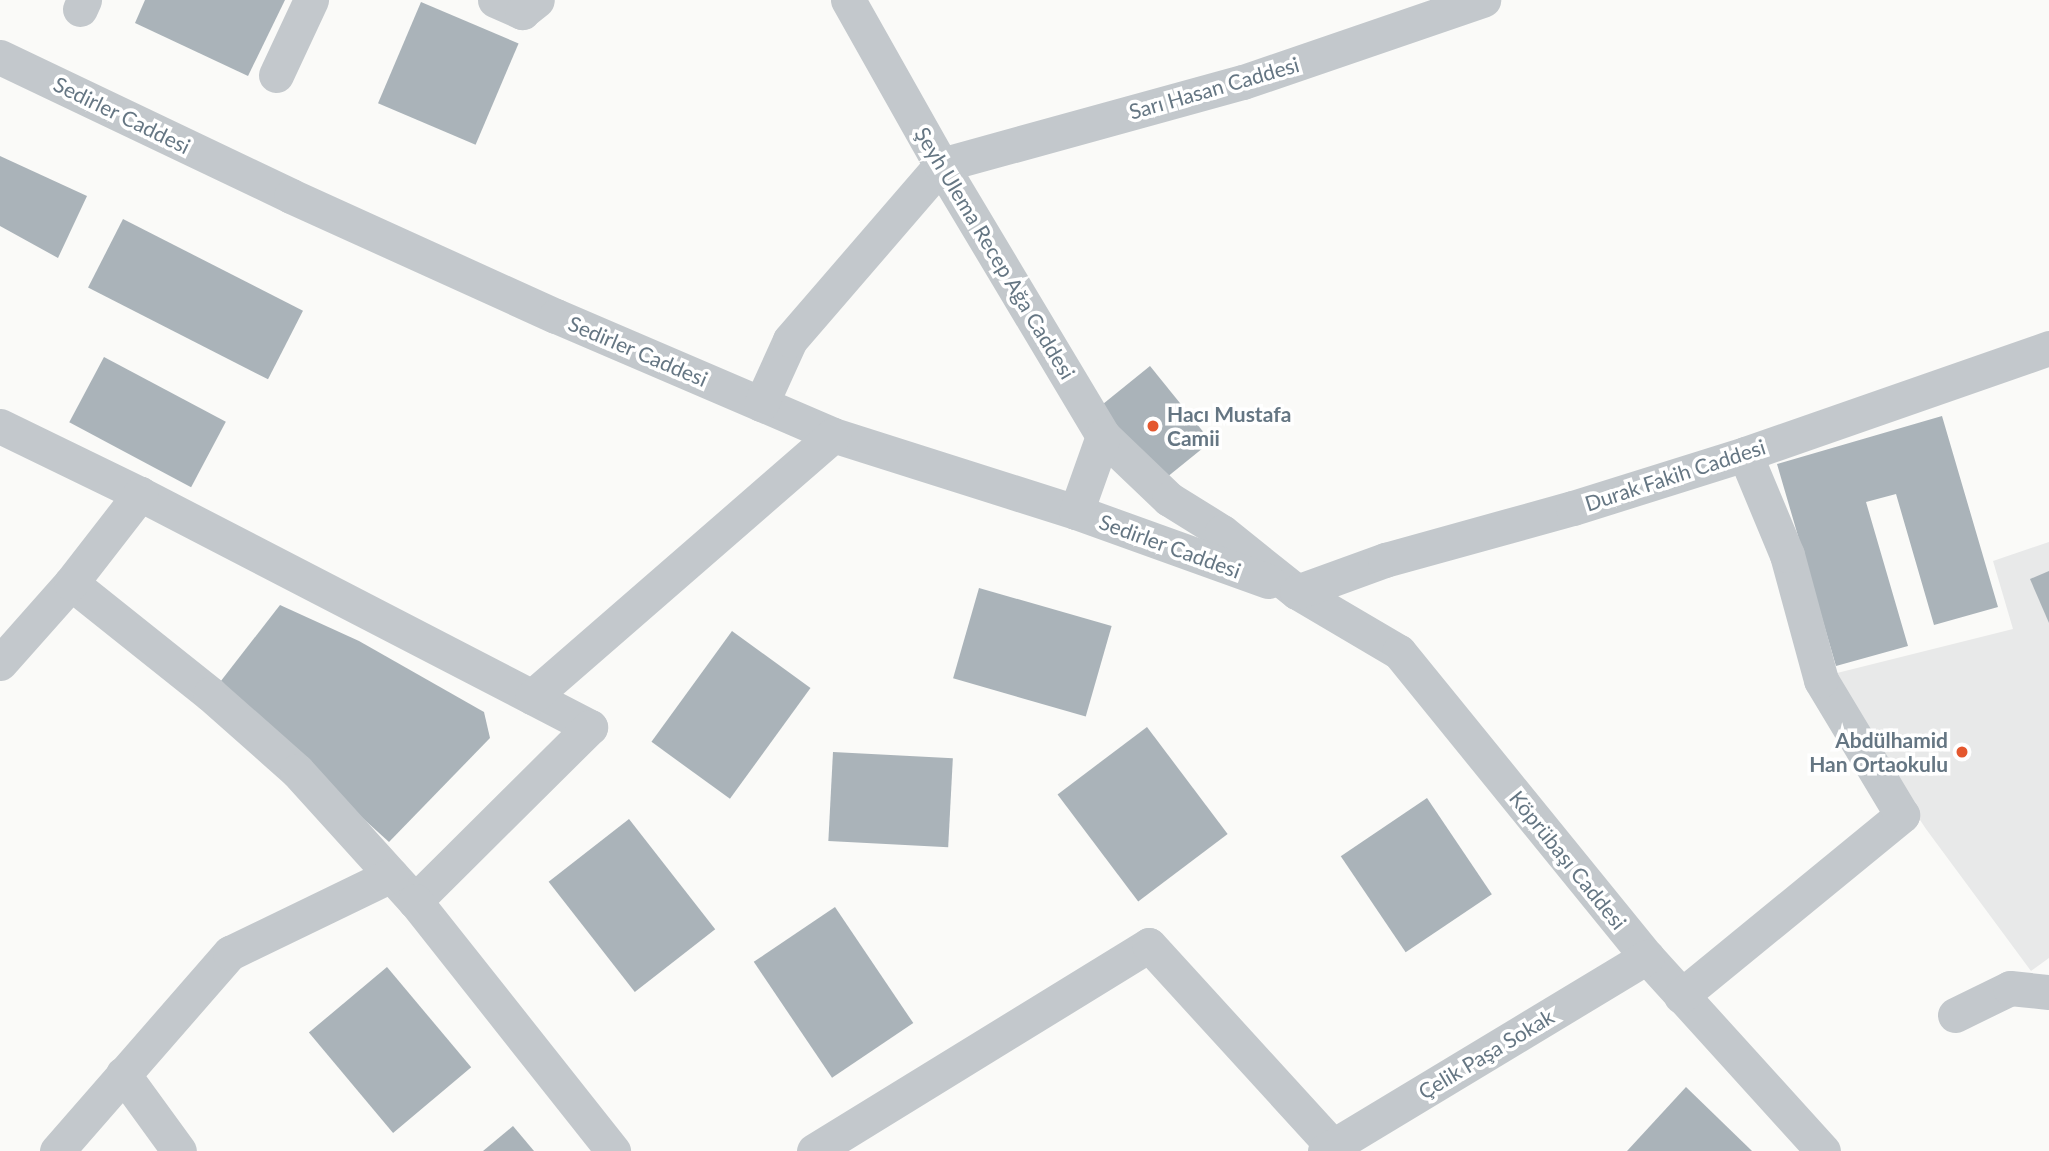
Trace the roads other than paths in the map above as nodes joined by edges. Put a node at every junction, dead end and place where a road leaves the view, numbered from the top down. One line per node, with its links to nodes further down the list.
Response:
1 (311, 0): 7 (street)
2 (495, 0): 3 (street)
3 (537, 0)
4 (848, 0): 8 (street, Şeyh Ulema Recep Ağa Caddesi)
5 (1461, 4): 8 (street, Sarı Hasan Caddesi)
6 (0, 57): 10 (street, Sedirler Caddesi)
7 (276, 75)
8 (941, 165): 10 (street); 13 (street, Şeyh Ulema Recep Ağa Caddesi)
9 (2049, 348): 14 (street, Durak Fakih Caddesi)
10 (761, 404): 12 (street, Sedirler Caddesi)
11 (0, 426): 15 (street)
12 (834, 435): 16 (street, Sedirler Caddesi); 20 (street)
13 (1103, 436): 16 (street); 18 (street, Şeyh Ulema Recep Ağa Caddesi)
14 (1745, 454): 18 (street, Durak Fakih Caddesi); 25 (street)
15 (140, 494): 17 (street); 20 (street)
16 (1076, 512): 18 (street, Sedirler Caddesi)
17 (71, 583): 19 (street); 21 (street)
18 (1297, 592): 23 (street, Köprübaşı Caddesi)
19 (0, 663)
20 (532, 697): 22 (street)
21 (391, 875): 22 (street); 27 (street)
22 (415, 901): 31 (street)
23 (1647, 957): 25 (street, Köprübaşı Caddesi); 28 (street, Çelik Paşa Sokak)
24 (2049, 992): 26 (street)
25 (1681, 996): 33 (street, Köprübaşı Caddesi)
26 (1955, 1015)
27 (123, 1074): 29 (street); 30 (street)
28 (1332, 1150): 32 (street)
29 (57, 1151)
30 (178, 1151)
31 (613, 1151)
32 (814, 1151)
33 (1823, 1151)

